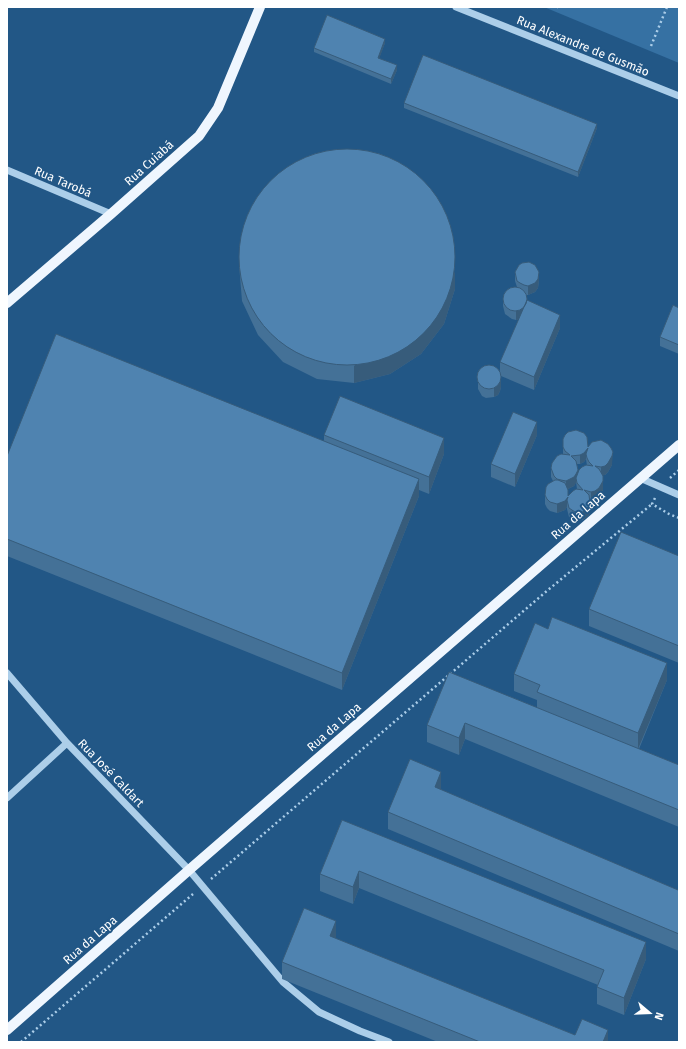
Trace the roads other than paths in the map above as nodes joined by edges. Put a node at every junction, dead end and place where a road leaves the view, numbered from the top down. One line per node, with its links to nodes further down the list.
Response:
1 (260, 7): 5 (main road, Rua Cuiabá)
2 (456, 7): 3 (street, Rua Alexandre de Gusmão)
3 (679, 96)
4 (7, 170): 5 (street, Rua Tarobá)
5 (111, 214): 6 (main road, Rua Cuiabá)
6 (7, 303)
7 (679, 445): 8 (main road, Rua da Lapa)
8 (640, 478): 9 (street); 13 (main road, Rua da Lapa)
9 (679, 495)
10 (7, 673): 11 (street, Rua José Caldart)
11 (67, 743): 12 (street); 13 (street, Rua José Caldart)
12 (7, 798)
13 (189, 870): 14 (main road, Rua da Lapa); 15 (street, Rua José Caldart)
14 (7, 1030)
15 (389, 1042)

